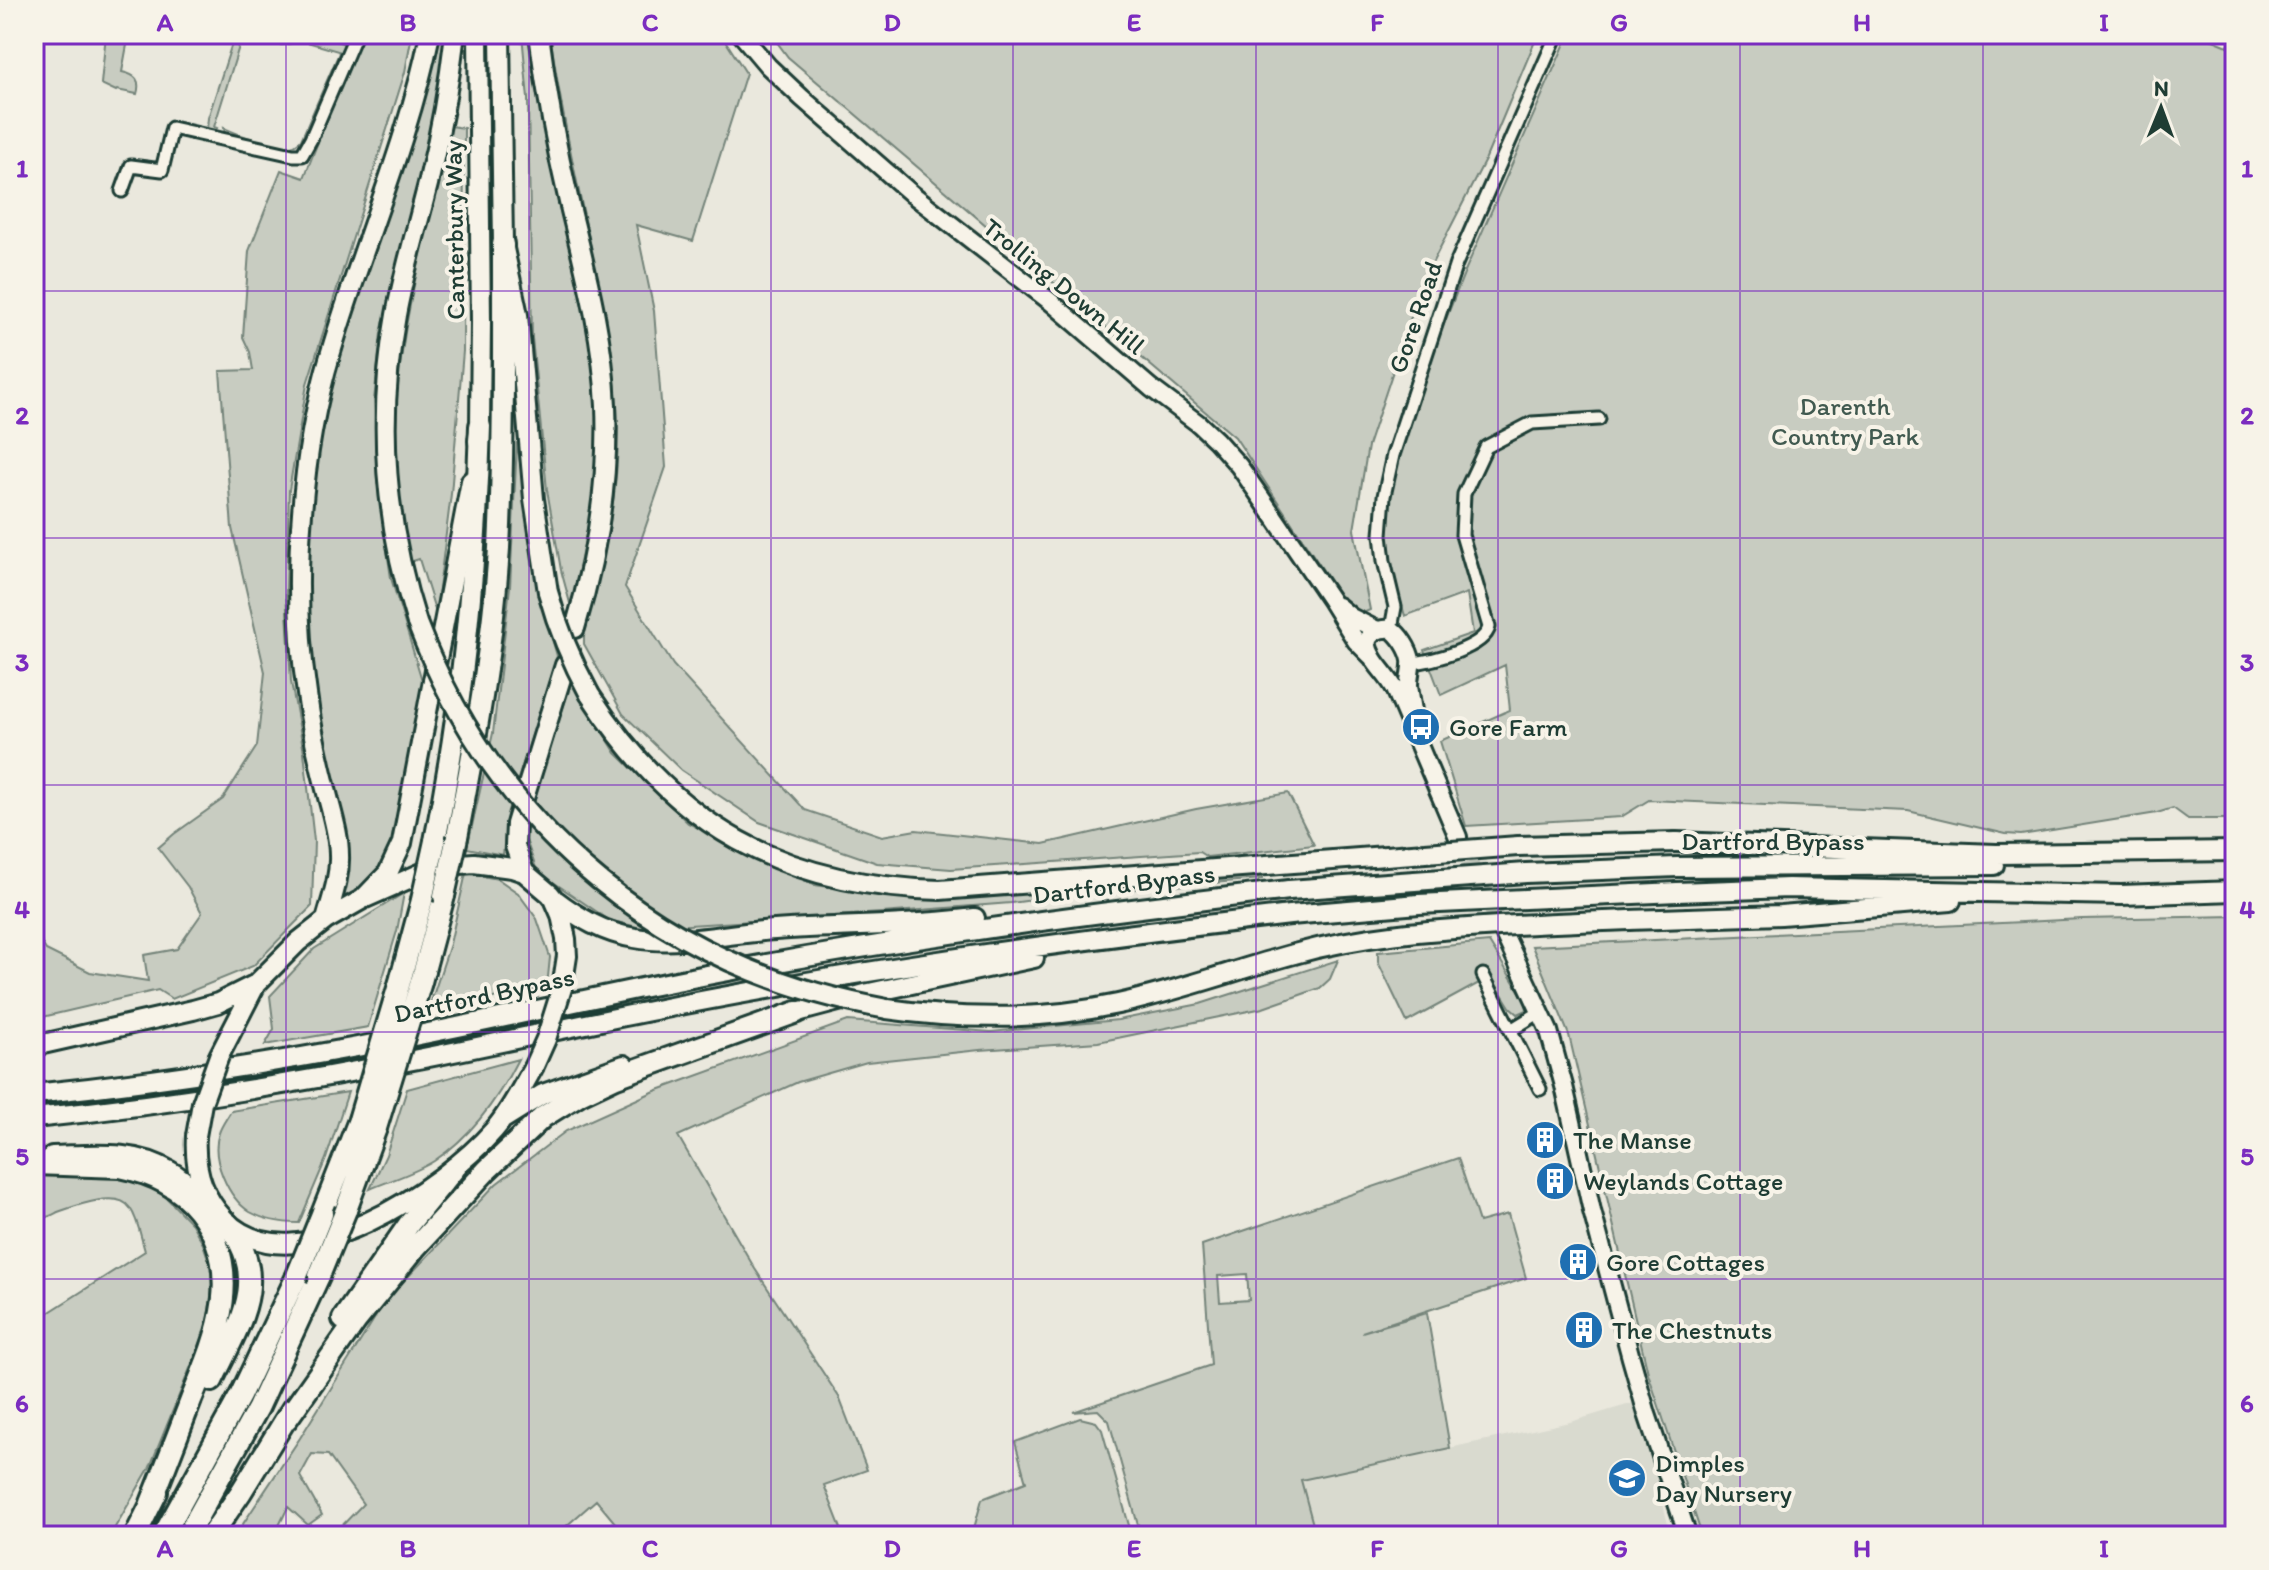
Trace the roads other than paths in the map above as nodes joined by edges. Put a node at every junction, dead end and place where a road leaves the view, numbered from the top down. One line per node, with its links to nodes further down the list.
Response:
1 (356, 34): 9 (street)
2 (430, 34): 30 (highway)
3 (455, 34): 26 (highway, bridge)
4 (478, 34): 12 (highway, Canterbury Way)
5 (500, 34): 10 (highway, Canterbury Way)
6 (539, 34): 14 (highway)
7 (741, 34): 13 (main road, Trolling Down Hill)
8 (1557, 34): 15 (street, Gore Road)
9 (122, 191)
10 (503, 244): 22 (highway, Canterbury Way, bridge); 34 (highway, bridge)
11 (1599, 419): 18 (street)
12 (480, 426): 27 (highway, Canterbury Way); 34 (highway, bridge)
13 (1330, 599): 15 (main road, Trolling Down Hill); 16 (main road, Trolling Down Hill)
14 (575, 628)
15 (1384, 630): 16 (main road); 18 (main road)
16 (1371, 656): 19 (main road)
17 (565, 665): 24 (highway)
18 (1410, 667): 19 (main road); 20 (main road)
19 (1390, 679): 20 (main road)
20 (1416, 735): 21 (main road)
21 (1458, 837)
22 (2235, 851)
23 (2235, 862): 29 (highway, Dartford Bypass, bridge)
24 (524, 872): 27 (highway); 28 (highway)
25 (2235, 891): 26 (highway, Dartford Bypass)
26 (2006, 894): 31 (highway, Dartford Bypass, bridge)
27 (363, 899): 30 (highway)
28 (554, 899): 29 (highway); 43 (highway, bridge)
29 (1153, 906): 41 (highway, Dartford Bypass)
30 (326, 920): 35 (highway)
31 (1153, 931): 36 (highway); 42 (highway, Dartford Bypass)
32 (1505, 936): 37 (main road)
33 (1483, 975): 38 (street)
34 (411, 980): 44 (highway, bridge)
35 (256, 984): 39 (highway); 48 (highway, bridge)
36 (797, 1012): 43 (highway); 50 (highway)
37 (1540, 1012): 38 (street); 56 (main road)
38 (1511, 1030): 40 (street)
39 (34, 1046)
40 (1540, 1089)
41 (34, 1094)
42 (34, 1118)
43 (503, 1119): 47 (highway)
44 (368, 1124): 53 (highway, bridge); 54 (highway, bridge)
45 (34, 1157): 48 (highway)
46 (34, 1164): 51 (highway)
47 (455, 1168): 49 (highway); 50 (highway)
48 (213, 1207): 49 (highway)
49 (227, 1223): 51 (highway)
50 (287, 1419): 55 (highway)
51 (151, 1503): 52 (highway)
52 (135, 1536)
53 (163, 1536)
54 (187, 1536)
55 (211, 1536)
56 (1688, 1536)

